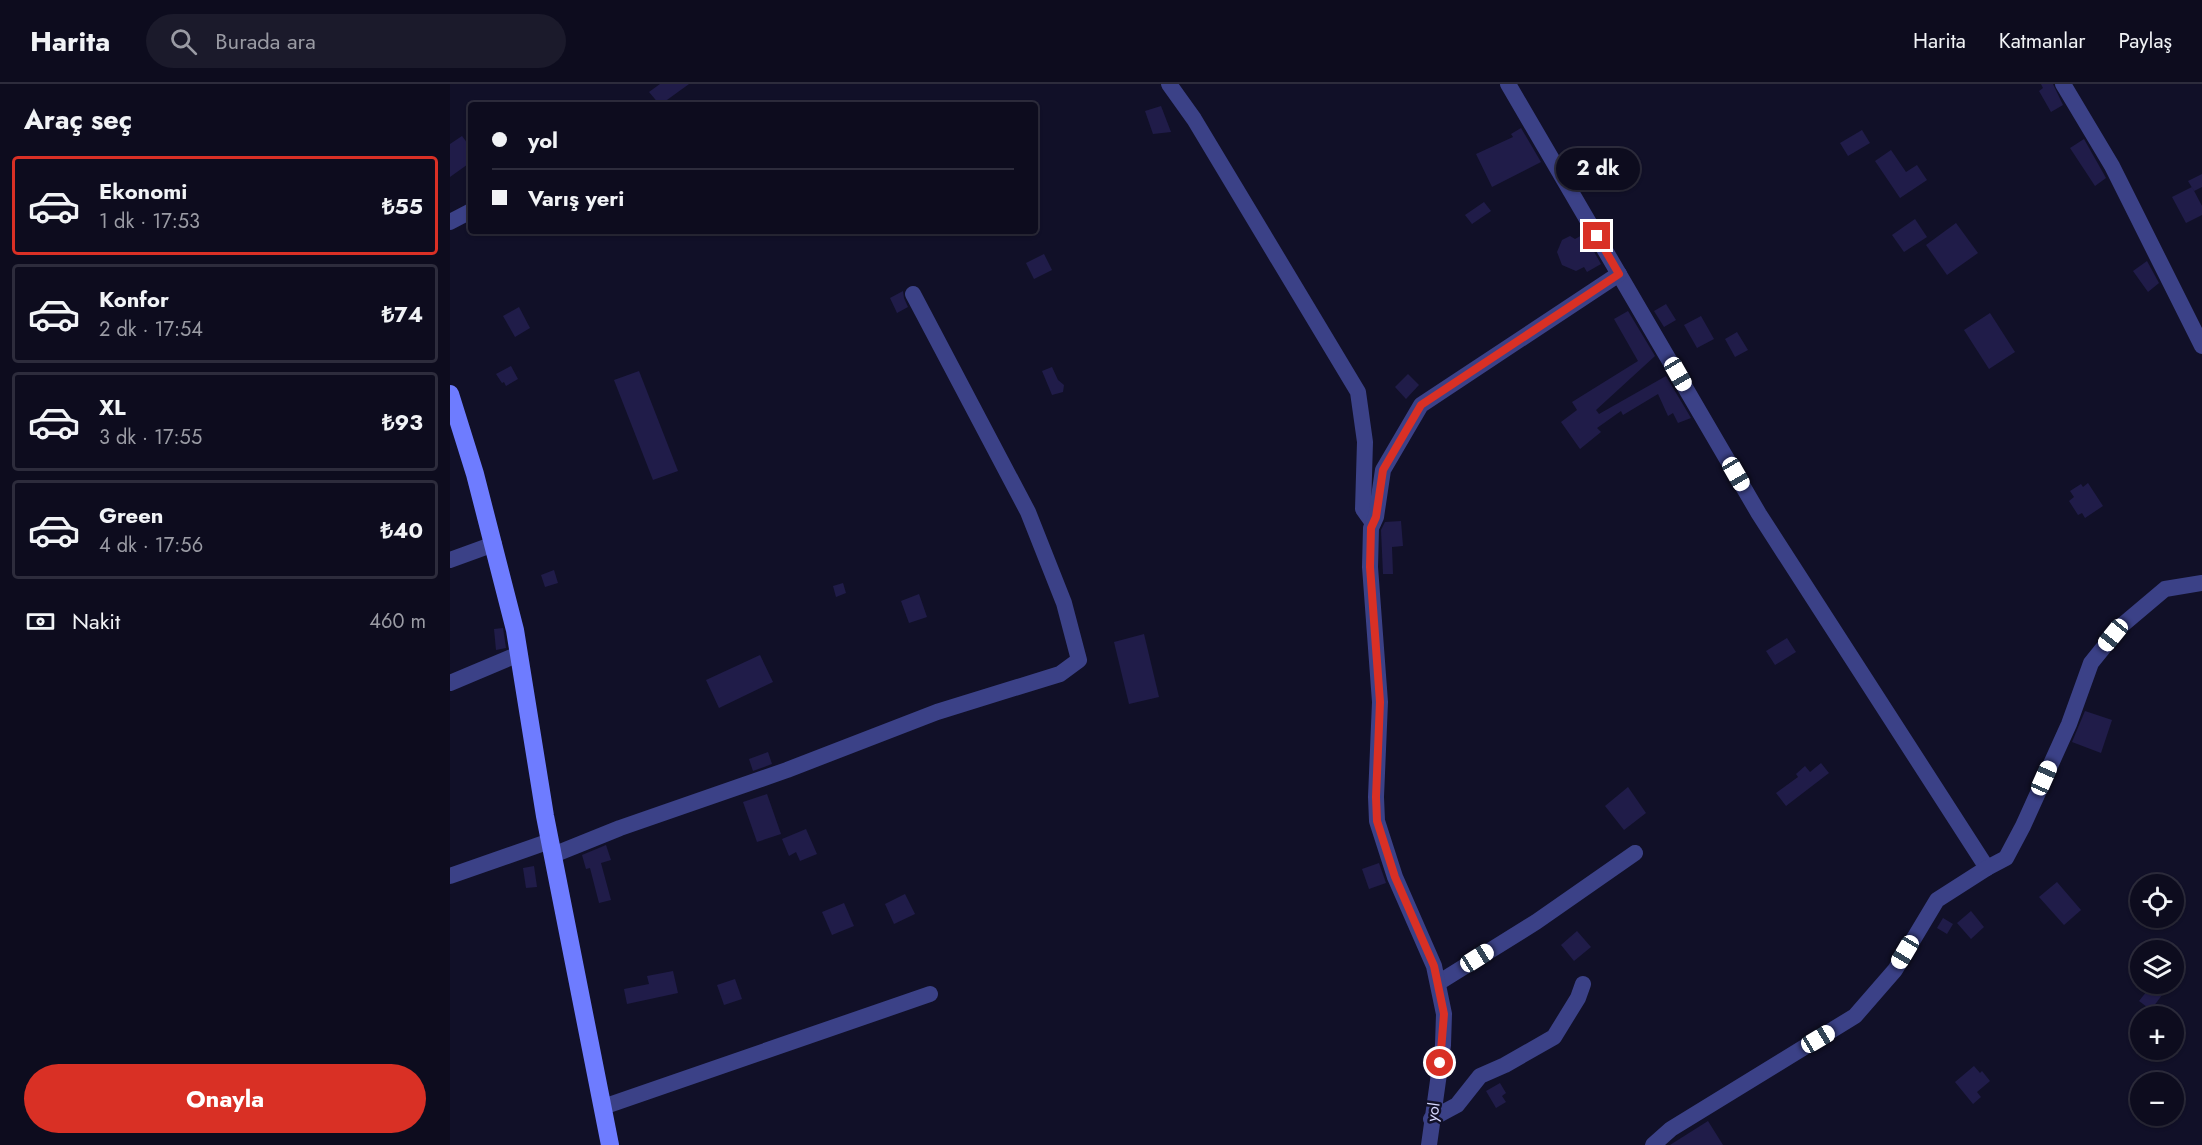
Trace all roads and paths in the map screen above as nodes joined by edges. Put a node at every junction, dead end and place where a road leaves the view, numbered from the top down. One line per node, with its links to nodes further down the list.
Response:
1 (1169, 84): 10 (street)
2 (1508, 84): 6 (street)
3 (2063, 84): 8 (street)
4 (468, 213): 5 (street)
5 (450, 222)
6 (1619, 274): 10 (street, yol); 18 (street)
7 (913, 294): 16 (street)
8 (2202, 346)
9 (450, 394): 11 (main road)
10 (1373, 523): 20 (street, yol)
11 (494, 544): 12 (street); 14 (main road)
12 (450, 560)
13 (2202, 583): 18 (street)
14 (519, 654): 15 (street); 16 (main road)
15 (450, 683)
16 (552, 848): 19 (street); 23 (main road)
17 (1635, 853): 20 (street)
18 (1986, 868): 27 (street)
19 (450, 876)
20 (1438, 983): 24 (street, yol)
21 (1583, 984): 24 (street)
22 (930, 994): 23 (street)
23 (603, 1107): 25 (main road)
24 (1431, 1119): 26 (street, yol)
25 (610, 1145)
26 (1429, 1145)
27 (1653, 1145)

